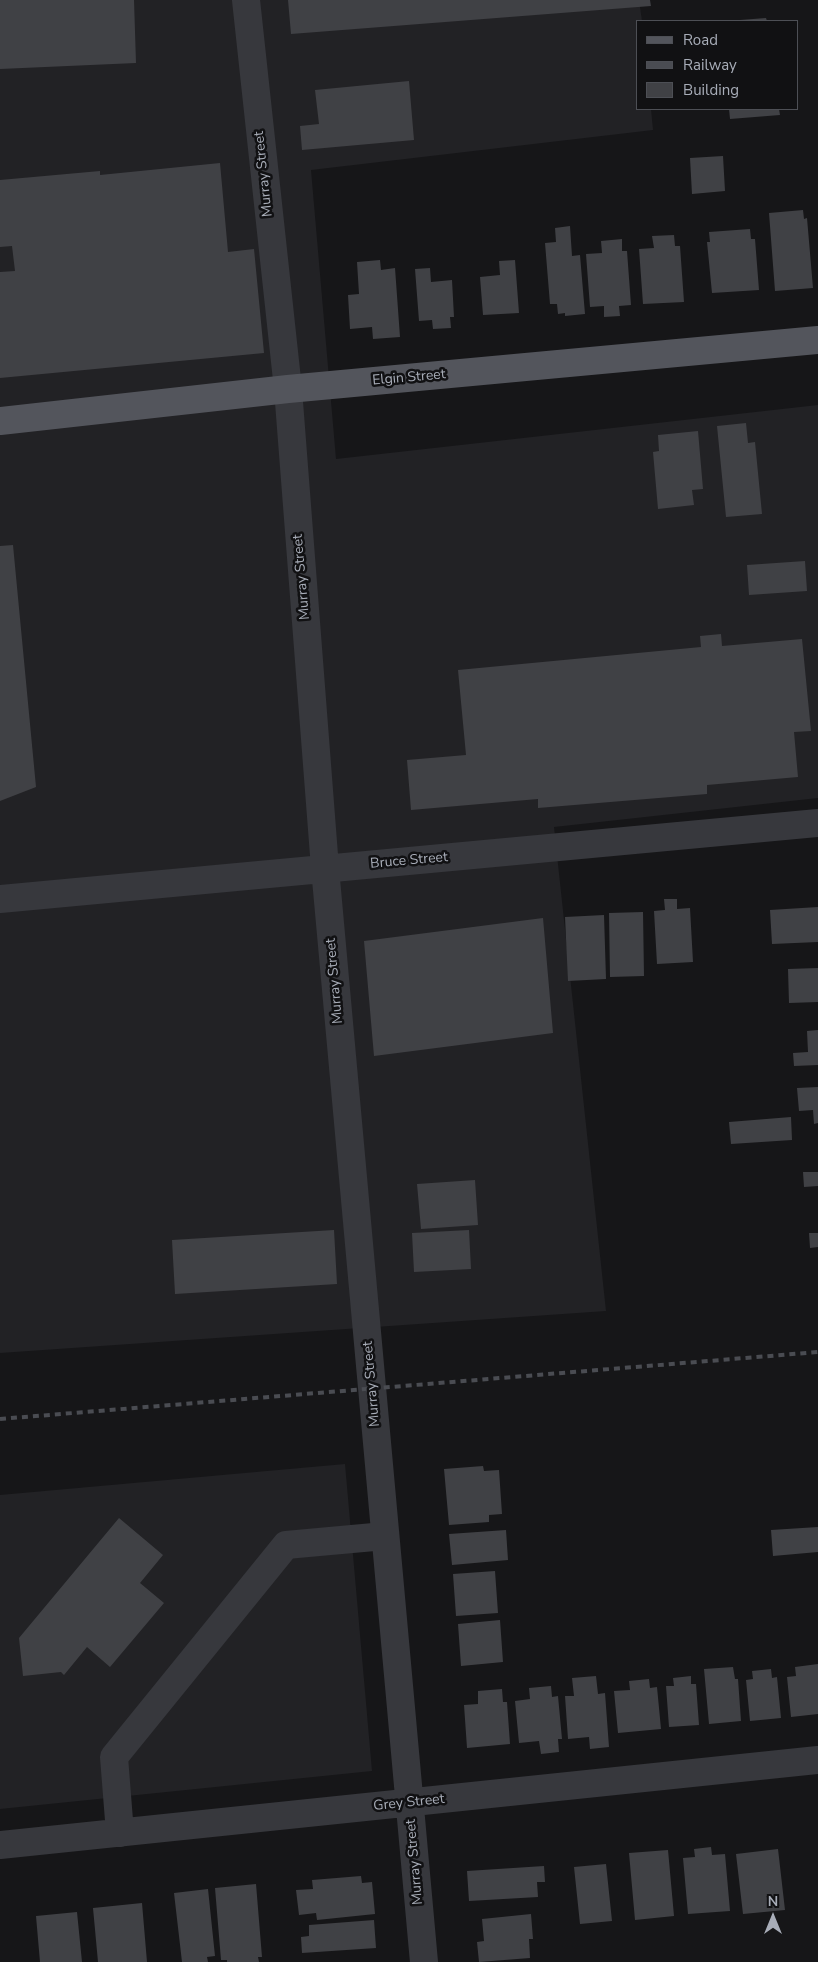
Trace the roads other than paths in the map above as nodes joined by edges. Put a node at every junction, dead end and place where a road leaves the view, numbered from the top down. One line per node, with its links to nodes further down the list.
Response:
1 (246, 0): 3 (street, Murray Street)
2 (818, 340): 3 (main road, Elgin Street)
3 (288, 389): 4 (main road, Elgin Street); 6 (street, Murray Street)
4 (0, 421)
5 (818, 823): 6 (street, Bruce Street)
6 (325, 868): 7 (street, Bruce Street); 8 (street, Murray Street)
7 (0, 899)
8 (385, 1536): 10 (street, Murray Street); 11 (street)
9 (818, 1760): 10 (street, Grey Street)
10 (409, 1803): 11 (street, Grey Street); 13 (street, Murray Street)
11 (120, 1832): 12 (street, Grey Street)
12 (0, 1845)
13 (424, 1962)

